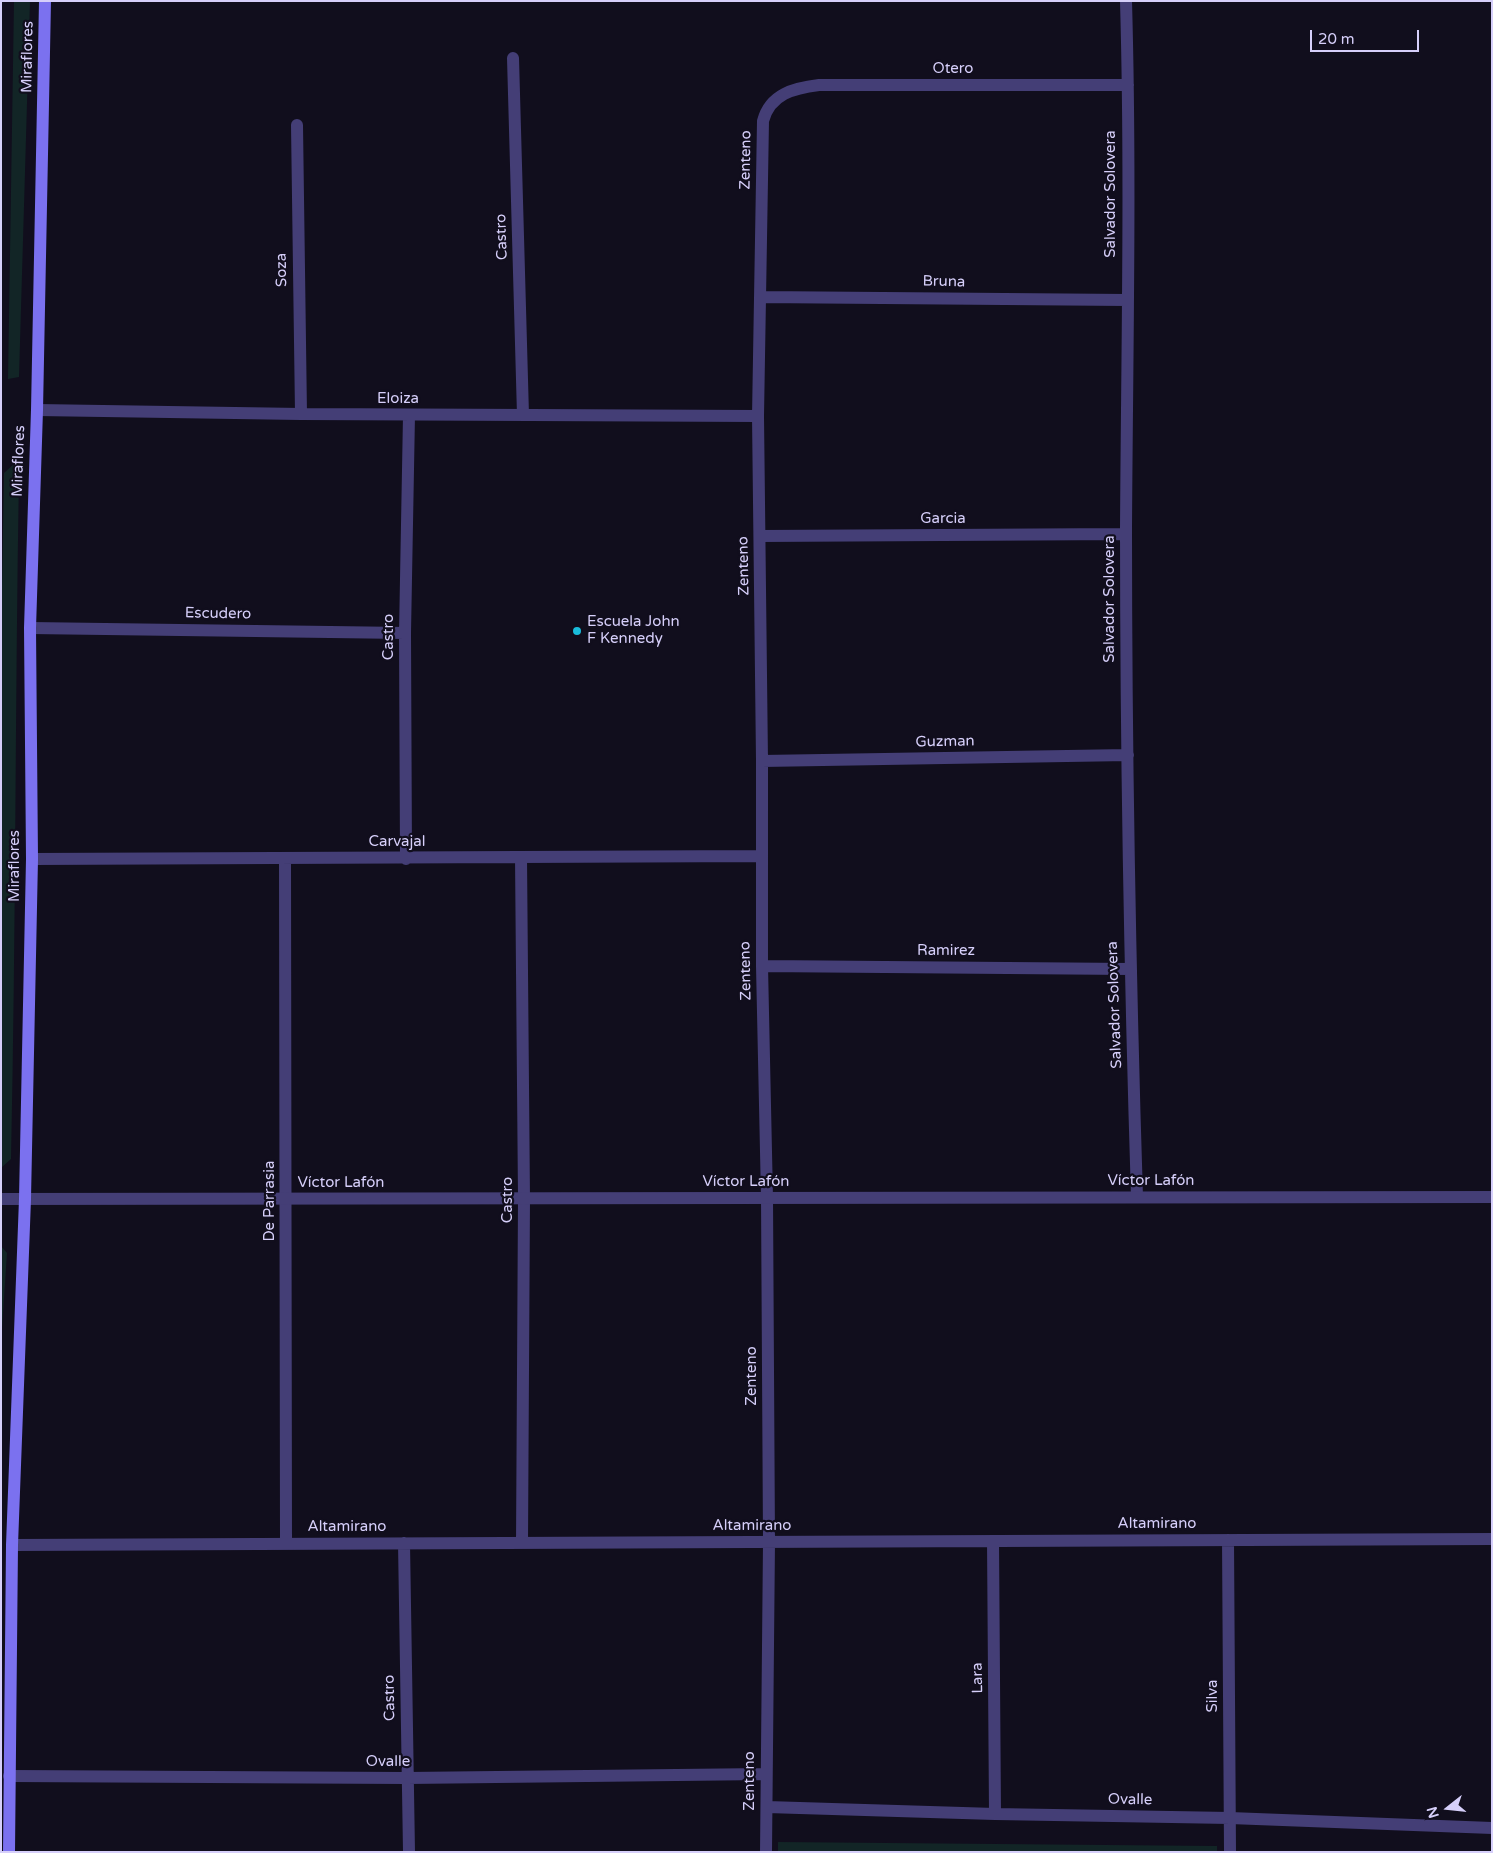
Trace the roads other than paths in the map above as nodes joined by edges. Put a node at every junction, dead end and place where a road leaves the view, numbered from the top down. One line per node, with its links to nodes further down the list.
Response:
1 (45, 1): 9 (main road, Miraflores)
2 (1126, 1): 4 (street, Salvador Solovera)
3 (514, 58): 11 (street, Castro)
4 (1128, 84): 5 (street, Otero); 8 (street, Salvador Solovera)
5 (780, 96): 7 (street, Zenteno)
6 (297, 125): 10 (street, Soza)
7 (760, 297): 8 (street, Bruna); 13 (street, Zenteno)
8 (1127, 300): 14 (street, Salvador Solovera)
9 (37, 410): 10 (street, Eloiza); 16 (main road, Miraflores)
10 (300, 414): 12 (street, Eloiza)
11 (523, 415): 12 (street, Eloiza); 13 (street, Eloiza)
12 (408, 416): 17 (street, Castro)
13 (758, 416): 15 (street, Zenteno)
14 (1126, 534): 15 (street, Garcia); 18 (street, Salvador Solovera)
15 (760, 536): 19 (street, Zenteno)
16 (30, 628): 17 (street, Escudero); 23 (main road, Miraflores)
17 (405, 633): 22 (street, Castro)
18 (1128, 756): 19 (street, Guzman); 26 (street, Salvador Solovera)
19 (762, 761): 20 (street, Zenteno)
20 (762, 856): 21 (street, Carvajal); 25 (street, Zenteno)
21 (520, 857): 22 (street, Carvajal); 29 (street, Castro)
22 (406, 858): 24 (street, Carvajal)
23 (32, 859): 24 (street, Carvajal); 32 (main road, Miraflores)
24 (285, 859): 33 (street, De Parrasia)
25 (762, 966): 26 (street, Ramirez); 30 (street, Zenteno)
26 (1130, 969): 27 (street, Salvador Solovera)
27 (1137, 1197): 28 (street, Víctor Lafón); 30 (street, Víctor Lafón)
28 (1492, 1197)
29 (524, 1198): 30 (street, Víctor Lafón); 33 (street, Víctor Lafón); 39 (street, Castro)
30 (767, 1198): 37 (street, Zenteno)
31 (1, 1199): 32 (street, Víctor Lafón)
32 (25, 1199): 33 (street, Víctor Lafón); 41 (main road, Miraflores)
33 (287, 1199): 40 (street, De Parrasia)
34 (1492, 1539): 35 (street, Altamirano)
35 (1228, 1540): 36 (street, Altamirano); 47 (street, Silva)
36 (993, 1541): 37 (street, Altamirano); 46 (street, Lara)
37 (769, 1542): 39 (street, Altamirano); 42 (street, Zenteno)
38 (404, 1543): 39 (street, Altamirano); 40 (street, Altamirano); 44 (street, Castro)
39 (522, 1543)
40 (286, 1544): 41 (street, Altamirano)
41 (12, 1545): 43 (main road, Miraflores)
42 (766, 1774): 44 (street, Ovalle); 45 (street, Zenteno)
43 (9, 1776): 44 (street, Ovalle); 49 (main road, Miraflores)
44 (407, 1778): 50 (street, Castro)
45 (767, 1807): 46 (street, Ovalle); 51 (street, Zenteno)
46 (995, 1814): 47 (street, Ovalle)
47 (1230, 1818): 48 (street, Ovalle); 52 (street, Silva)
48 (1492, 1828)
49 (9, 1852)
50 (409, 1852)
51 (766, 1852)
52 (1230, 1852)

